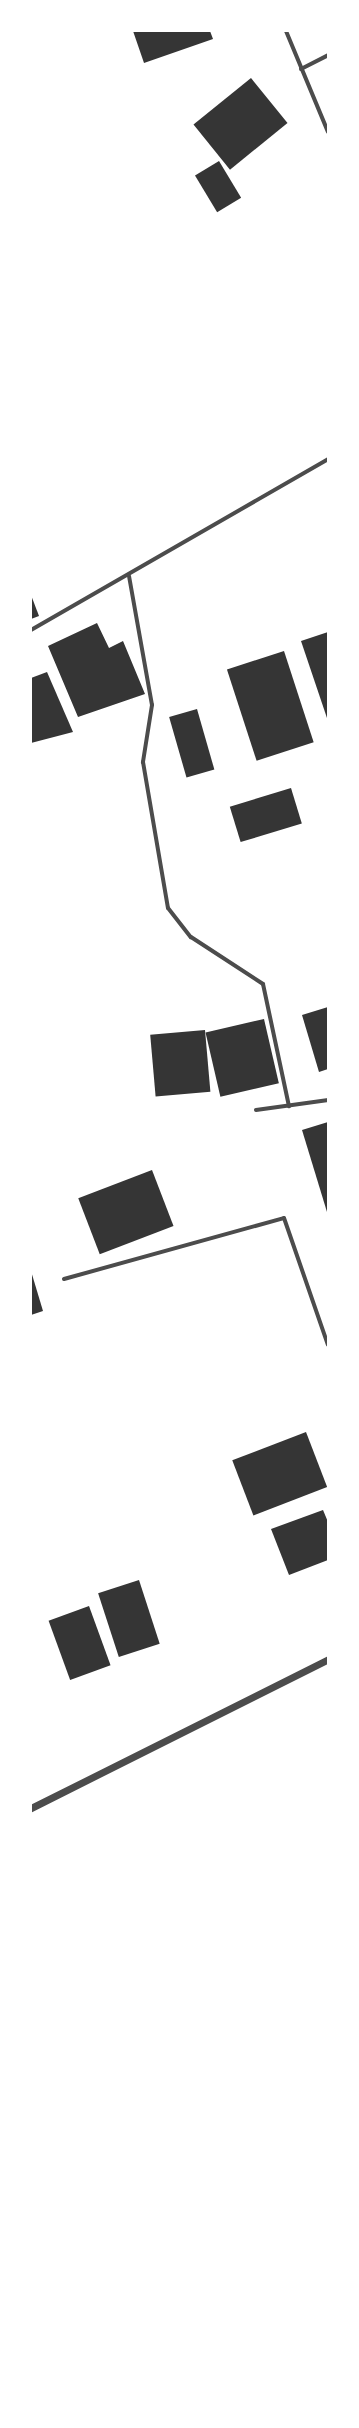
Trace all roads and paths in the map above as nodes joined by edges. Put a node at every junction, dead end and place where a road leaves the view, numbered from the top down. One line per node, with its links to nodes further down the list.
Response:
1 (286, 31): 3 (street)
2 (328, 55): 3 (street)
3 (301, 69): 4 (street)
4 (328, 132)
5 (328, 459): 6 (street)
6 (129, 576): 7 (street); 9 (street)
7 (31, 630)
8 (328, 1100): 9 (street)
9 (289, 1106): 10 (street)
10 (256, 1110)
11 (64, 1279): 12 (street)
12 (328, 1345)
13 (328, 1659): 14 (street)
14 (31, 1808)

